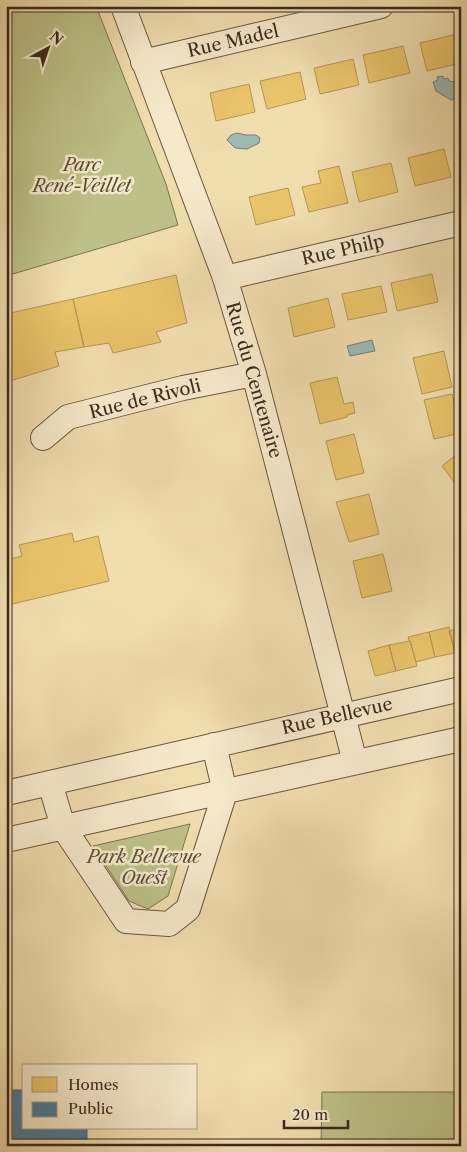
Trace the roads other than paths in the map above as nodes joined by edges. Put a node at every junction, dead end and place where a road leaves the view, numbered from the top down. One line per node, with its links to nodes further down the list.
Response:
1 (124, 6): 3 (street, Rue du Centenaire)
2 (369, 8): 3 (street, Rue Madel)
3 (143, 62): 5 (street, Rue du Centenaire)
4 (460, 226): 5 (street, Rue Philp)
5 (225, 278): 6 (street, Rue du Centenaire)
6 (254, 374): 7 (street, Rue de Rivoli); 9 (street, Rue du Centenaire)
7 (42, 438)
8 (461, 689): 9 (street, Rue Bellevue)
9 (343, 714): 11 (street, Rue Bellevue); 12 (street, Rue du Centenaire)
10 (461, 739): 12 (street)
11 (214, 745): 13 (street, Rue Bellevue); 14 (street)
12 (356, 762): 14 (street)
13 (50, 783): 15 (street, Rue Bellevue); 16 (street)
14 (225, 792): 16 (street); 16 (street)
15 (6, 793)
16 (62, 827): 17 (street)
17 (6, 840)

